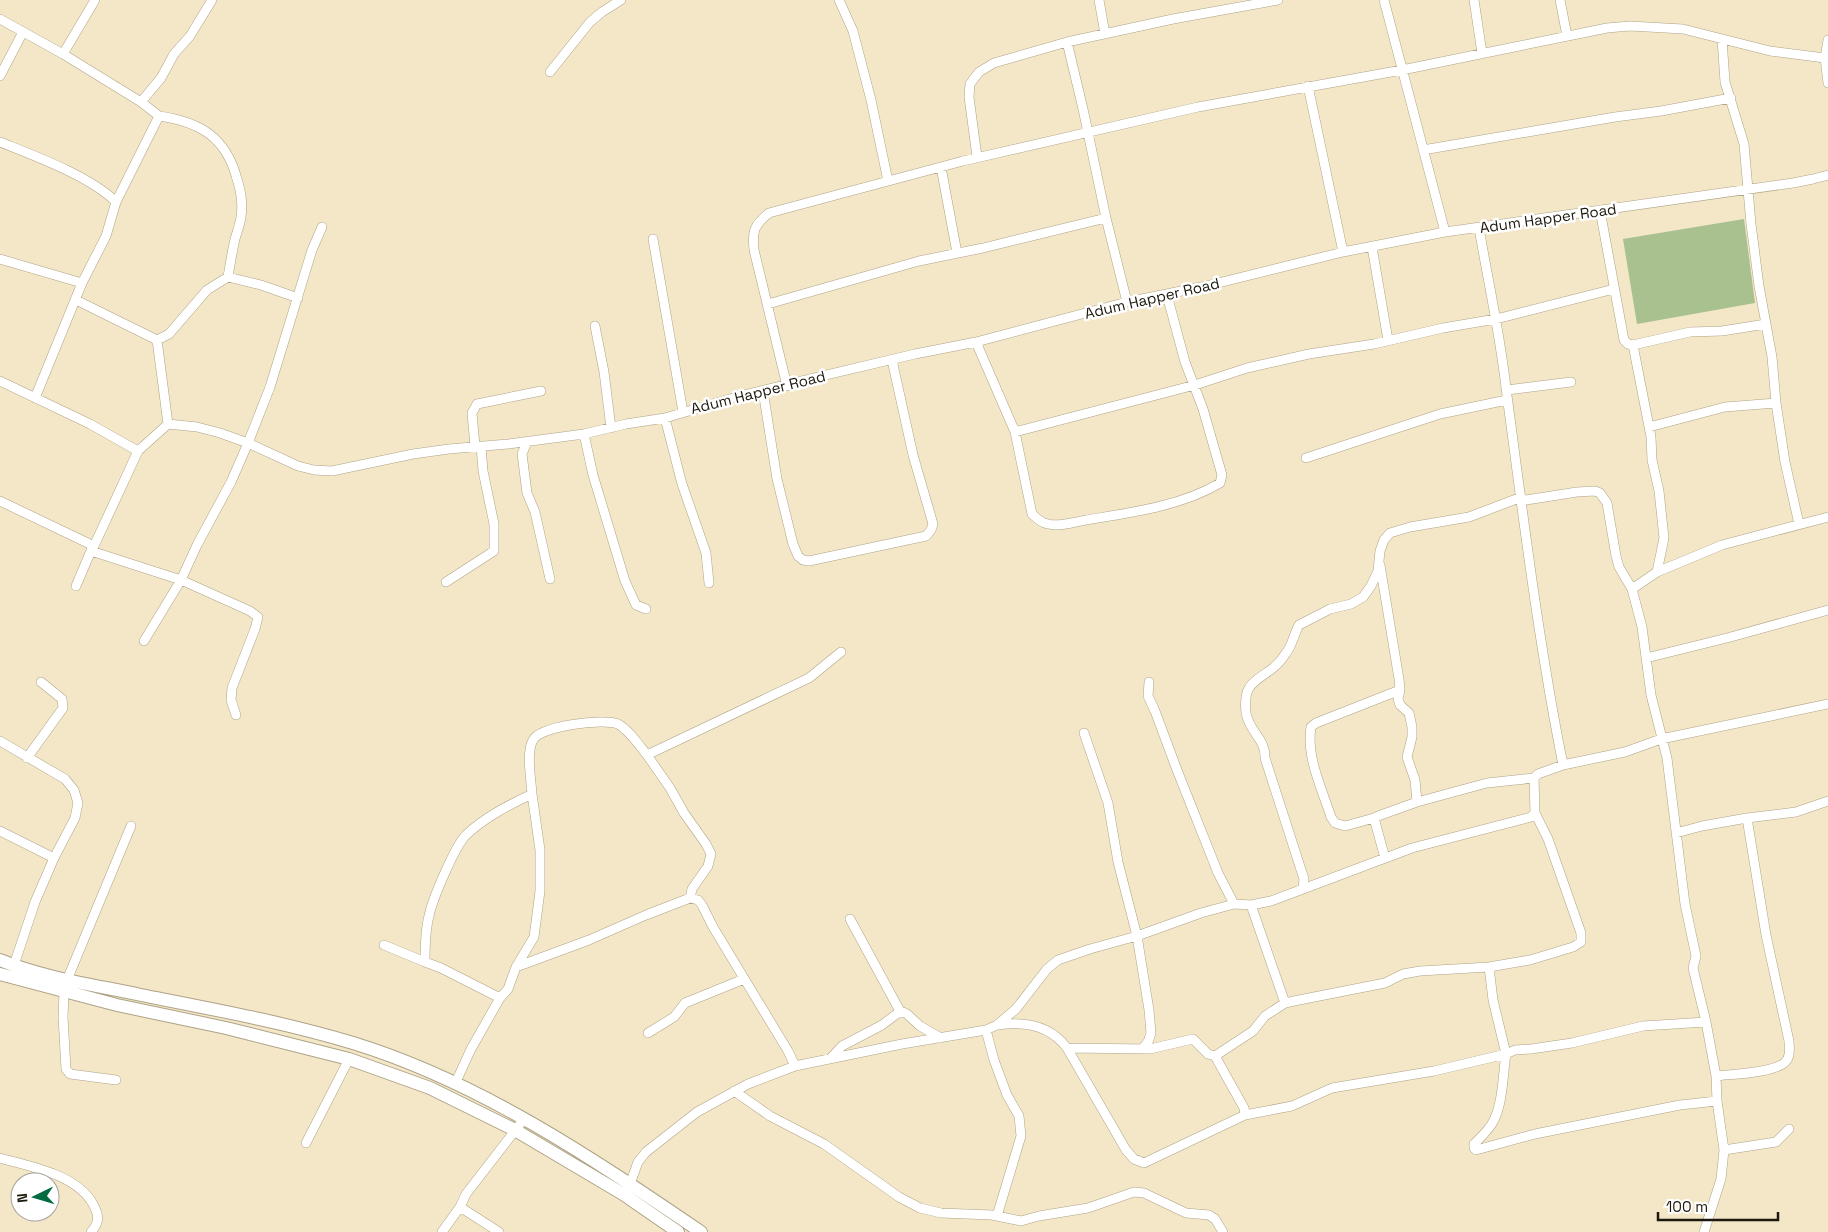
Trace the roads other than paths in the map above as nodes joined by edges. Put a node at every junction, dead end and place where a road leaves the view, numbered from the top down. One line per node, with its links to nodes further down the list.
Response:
1 (96, 0): 19 (street)
2 (212, 0): 27 (street)
3 (621, 0): 22 (street)
4 (839, 0): 35 (street)
5 (1099, 0): 13 (street)
6 (1278, 0): 10 (street)
7 (1384, 0): 21 (street)
8 (1474, 0): 18 (street)
9 (1560, 0): 14 (street)
10 (1262, 2): 13 (street)
11 (0, 19): 12 (street)
12 (23, 32): 19 (street); 23 (street)
13 (1105, 34): 17 (street)
14 (1567, 36): 15 (street); 18 (street)
15 (1722, 39): 20 (street); 26 (street)
16 (1828, 40): 20 (street)
17 (1067, 42): 29 (street); 32 (street)
18 (1482, 53): 21 (street)
19 (63, 54): 27 (street)
20 (1825, 58): 24 (street)
21 (1402, 70): 25 (street); 31 (street)
22 (550, 72)
23 (0, 76)
24 (1828, 83)
25 (1308, 86): 29 (street); 45 (street)
26 (1730, 98): 31 (street); 36 (street)
27 (141, 102): 28 (street)
28 (159, 116): 37 (street); 48 (street)
29 (1088, 132): 32 (street); 39 (street)
30 (0, 142): 37 (street)
31 (1423, 150): 42 (street)
32 (977, 157): 33 (street)
33 (941, 167): 35 (street); 46 (street)
34 (1828, 175): 36 (street, Adum Happer Road)
35 (888, 181): 55 (street)
36 (1748, 189): 38 (street, Adum Happer Road); 57 (street)
37 (116, 202): 49 (street)
38 (1600, 210): 41 (street, Adum Happer Road); 50 (street)
39 (1106, 218): 46 (street); 54 (street)
40 (322, 227): 52 (street)
41 (1479, 228): 42 (street, Adum Happer Road); 56 (street)
42 (1446, 232): 44 (street, Adum Happer Road)
43 (653, 240): 74 (street)
44 (1372, 247): 45 (street, Adum Happer Road); 60 (street)
45 (1343, 252): 51 (street, Adum Happer Road)
46 (957, 253): 55 (street)
47 (0, 259): 49 (street)
48 (228, 277): 52 (street); 59 (street)
49 (82, 283): 53 (street)
50 (1614, 289): 56 (street); 62 (street)
51 (1166, 295): 54 (street, Adum Happer Road); 66 (street)
52 (298, 298): 82 (street)
53 (76, 300): 59 (street); 71 (street)
54 (1128, 302): 61 (street, Adum Happer Road)
55 (768, 304): 67 (street)
56 (1496, 319): 60 (street); 68 (street)
57 (1766, 324): 62 (street); 73 (street)
58 (595, 326): 78 (street)
59 (157, 340): 76 (street)
60 (1388, 340): 66 (street)
61 (976, 342): 63 (street, Adum Happer Road); 79 (street)
62 (1633, 345): 77 (street)
63 (892, 360): 67 (street, Adum Happer Road); 69 (street)
64 (0, 381): 71 (street)
65 (1571, 382): 68 (street)
66 (1194, 385): 79 (street); 79 (street)
67 (787, 386): 69 (street, Adum Happer Road)
68 (1507, 390): 72 (street)
69 (763, 391): 74 (street, Adum Happer Road)
70 (540, 392): 83 (street)
71 (36, 398): 84 (street)
72 (1507, 400): 85 (street); 86 (street)
73 (1776, 403): 77 (street); 89 (street)
74 (683, 412): 75 (street, Adum Happer Road)
75 (665, 418): 78 (street, Adum Happer Road); 96 (street)
76 (168, 424): 82 (street, Adum Happer Road); 84 (street)
77 (1649, 426): 92 (street)
78 (611, 428): 80 (street, Adum Happer Road)
79 (1015, 432)
80 (584, 434): 81 (street, Adum Happer Road); 99 (street)
81 (527, 442): 83 (street, Adum Happer Road); 93 (street)
82 (248, 443): 83 (street, Adum Happer Road); 94 (street)
83 (478, 446): 95 (street)
84 (138, 451): 90 (street)
85 (1306, 458)
86 (1520, 498): 91 (street); 98 (street); 114 (street)
87 (0, 500): 90 (street)
88 (1828, 517): 89 (street)
89 (1800, 524): 92 (street)
90 (92, 549): 94 (street); 97 (street)
91 (1380, 562): 106 (street); 127 (street)
92 (1657, 572): 98 (street)
93 (550, 579)
94 (180, 580): 101 (street); 108 (street)
95 (446, 582)
96 (709, 583)
97 (76, 586)
98 (1632, 589): 103 (street)
99 (646, 609)
100 (1828, 610): 103 (street)
101 (144, 641)
102 (840, 652): 112 (street)
103 (1646, 658): 110 (street)
104 (41, 682): 113 (street)
105 (1148, 682): 129 (street)
106 (1400, 690): 118 (street); 120 (street)
107 (1828, 704): 110 (street)
108 (236, 715)
109 (1084, 733): 132 (street)
110 (1662, 740): 114 (street); 124 (street)
111 (0, 741): 113 (street)
112 (647, 755): 116 (street); 128 (street)
113 (27, 758): 125 (street)
114 (1564, 765): 115 (street)
115 (1534, 778): 118 (street); 119 (street)
116 (532, 794): 135 (street); 137 (street)
117 (1828, 801): 121 (street)
118 (1417, 802): 120 (street)
119 (1535, 813): 126 (street); 138 (street)
120 (1374, 818): 126 (street)
121 (1746, 818): 124 (street); 159 (street)
122 (132, 826): 141 (street)
123 (0, 831): 125 (street)
124 (1676, 833): 146 (street)
125 (54, 858): 136 (street)
126 (1385, 858): 127 (street)
127 (1304, 888): 130 (street)
128 (690, 898): 137 (street); 140 (street)
129 (1234, 904): 130 (street); 132 (street)
130 (1250, 905): 143 (street)
131 (850, 919): 145 (street)
132 (1137, 936): 147 (street); 153 (street)
133 (384, 945): 135 (street)
134 (0, 960): 136 (street)
135 (426, 962): 142 (street)
136 (14, 965): 141 (street)
137 (516, 967): 142 (street)
138 (1489, 967): 143 (street); 154 (street)
139 (1, 976): 141 (street)
140 (744, 978): 150 (street); 158 (street)
141 (66, 986): 144 (street); 148 (street); 160 (street)
142 (500, 998): 161 (street)
143 (1285, 1004): 155 (street)
144 (229, 1012): 148 (street); 161 (street)
145 (901, 1012): 151 (street); 156 (street)
146 (1706, 1022): 154 (street); 159 (street)
147 (996, 1025): 149 (street); 152 (street)
148 (226, 1028): 157 (street)
149 (986, 1030): 151 (street); 173 (street)
150 (648, 1033)
151 (941, 1038): 156 (street)
152 (1067, 1048): 153 (street); 164 (street)
153 (1142, 1049): 155 (street)
154 (1506, 1054): 163 (street); 164 (street)
155 (1215, 1056): 164 (street)
156 (830, 1058): 158 (street)
157 (349, 1059): 167 (street); 168 (street)
158 (795, 1066): 162 (street)
159 (1716, 1076): 163 (street)
160 (116, 1080)
161 (456, 1084): 165 (street)
162 (734, 1092): 171 (street); 173 (street)
163 (1716, 1101): 169 (street)
164 (1245, 1115)
165 (524, 1119): 167 (street); 171 (street)
166 (1789, 1129): 169 (street)
167 (515, 1130): 172 (street); 177 (street)
168 (306, 1143)
169 (1724, 1150): 180 (street)
170 (0, 1158): 174 (street)
171 (630, 1184): 178 (street)
172 (460, 1207): 175 (street); 176 (street)
173 (998, 1216): 179 (street)
174 (91, 1232)
175 (442, 1232)
176 (499, 1232)
177 (678, 1232)
178 (700, 1232)
179 (1223, 1232)
180 (1704, 1232)

